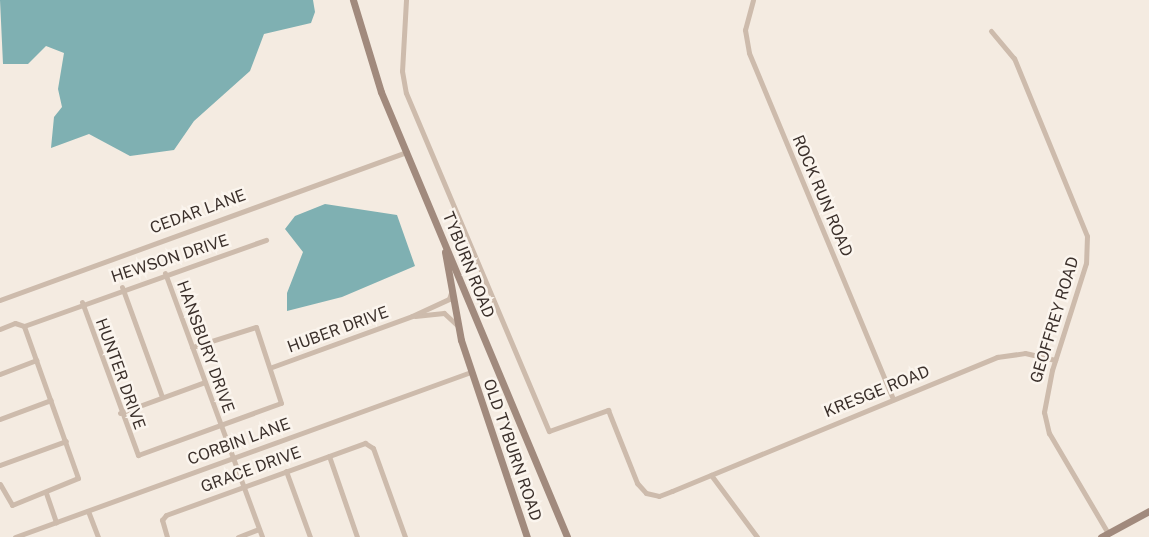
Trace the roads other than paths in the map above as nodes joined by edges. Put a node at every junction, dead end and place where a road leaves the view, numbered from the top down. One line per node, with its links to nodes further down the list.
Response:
1 (352, 0): 5 (main road, TYBURN ROAD)
2 (406, 0): 35 (street, KRESGE ROAD)
3 (753, 0): 25 (street, ROCK RUN ROAD)
4 (991, 31): 19 (street, GEOFFREY ROAD)
5 (407, 152): 6 (main road, TYBURN ROAD); 11 (street, CEDAR LANE)
6 (444, 239): 10 (main road, OLD TYBURN ROAD); 53 (main road, TYBURN ROAD)
7 (266, 240): 8 (street, HEWSON DRIVE)
8 (164, 273): 9 (street, HEWSON DRIVE); 17 (street, HANSBURY DRIVE)
9 (122, 287): 12 (street, HEWSON DRIVE); 24 (street)
10 (451, 292): 13 (street, HUBER DRIVE); 14 (main road, OLD TYBURN ROAD)
11 (0, 300)
12 (82, 302): 15 (street, HEWSON DRIVE); 27 (street, HUNTER DRIVE)
13 (412, 316): 14 (street, HUBER DRIVE); 20 (street, HUBER DRIVE)
14 (457, 325): 21 (main road, OLD TYBURN ROAD)
15 (24, 326): 16 (street, HEWSON DRIVE); 18 (street)
16 (0, 329)
17 (192, 347): 20 (street); 23 (street, HANSBURY DRIVE)
18 (36, 360): 22 (street); 26 (street)
19 (1055, 360): 25 (street, KRESGE ROAD); 43 (street, GEOFFREY ROAD)
20 (272, 367): 29 (street)
21 (470, 372): 32 (street, CORBIN LANE); 52 (main road, OLD TYBURN ROAD)
22 (0, 374)
23 (205, 382): 24 (street); 29 (street, HANSBURY DRIVE)
24 (162, 398): 27 (street)
25 (893, 399): 35 (street, KRESGE ROAD)
26 (51, 400): 28 (street); 30 (street)
27 (120, 413): 29 (street, HUNTER DRIVE)
28 (0, 419)
29 (221, 426): 32 (street, HANSBURY DRIVE)
30 (66, 441): 33 (street); 38 (street)
31 (328, 456): 34 (street, GRACE DRIVE); 50 (street); 51 (street, GRACE DRIVE)
32 (233, 458): 37 (street, HANSBURY DRIVE); 39 (street, CORBIN LANE)
33 (0, 465)
34 (286, 471): 37 (street, GRACE DRIVE); 49 (street)
35 (712, 475): 54 (street)
36 (0, 484): 38 (street)
37 (243, 486): 42 (street, HANSBURY DRIVE); 46 (street, GRACE DRIVE)
38 (46, 494): 41 (street)
39 (88, 510): 41 (street, CORBIN LANE); 45 (street)
40 (1149, 511): 43 (main road)
41 (56, 522): 44 (street, CORBIN LANE)
42 (259, 529): 47 (street); 48 (street, HANSBURY DRIVE)
43 (1108, 532): 55 (main road)
44 (15, 537)
45 (98, 537)
46 (167, 537)
47 (238, 537)
48 (262, 537)
49 (310, 537)
50 (357, 537)
51 (405, 537)
52 (527, 537)
53 (568, 537)
54 (757, 537)
55 (1101, 537)

